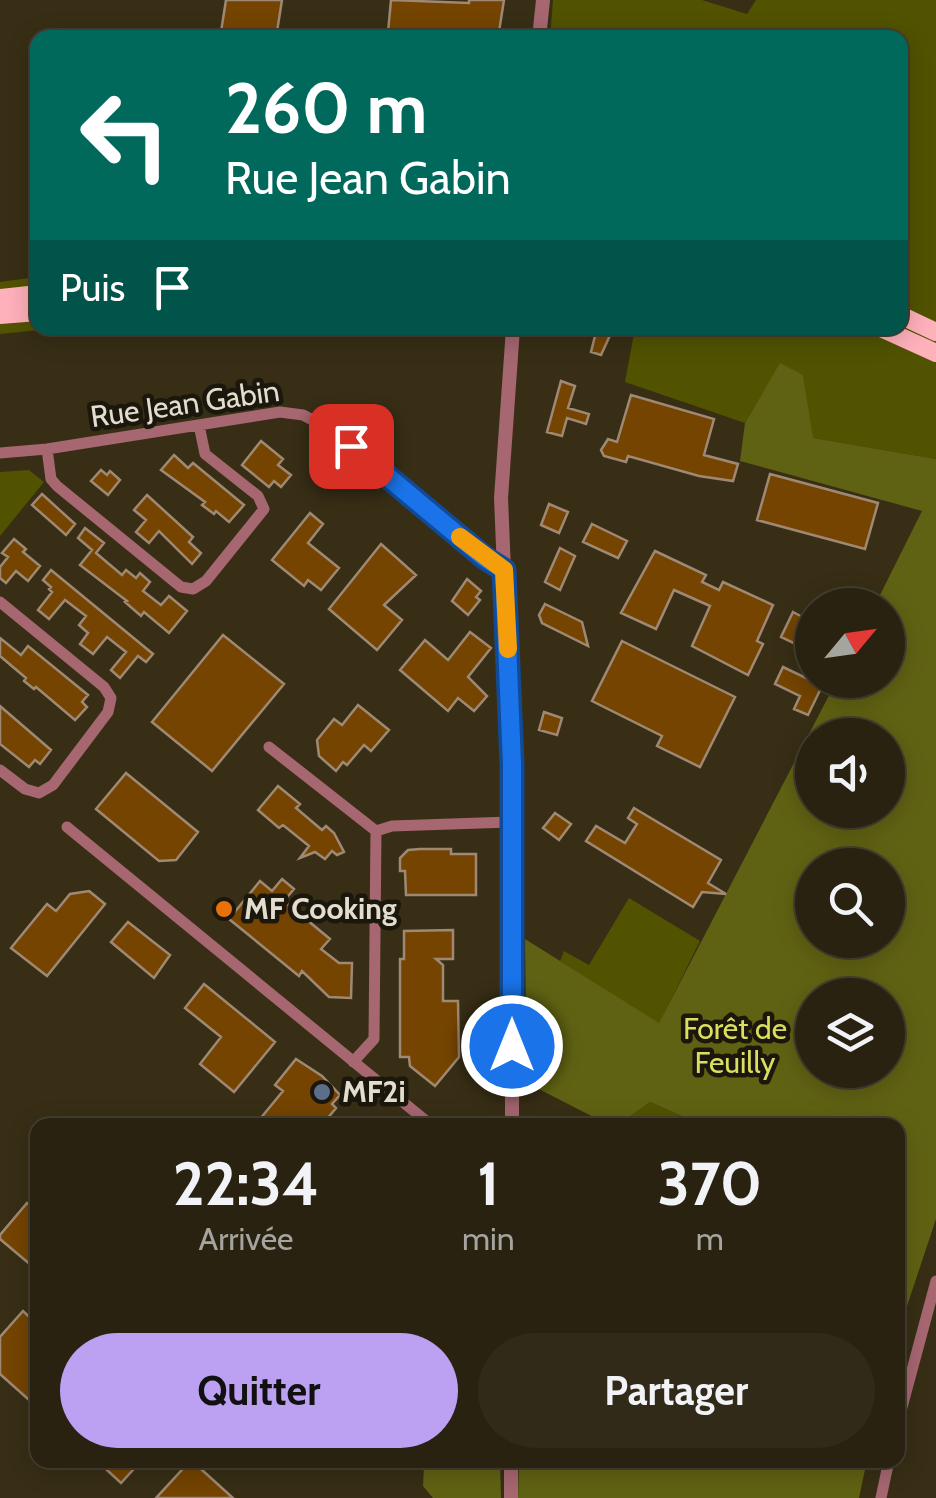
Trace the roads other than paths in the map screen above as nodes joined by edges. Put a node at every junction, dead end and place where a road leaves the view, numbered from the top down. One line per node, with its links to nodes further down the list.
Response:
1 (542, 0): 2 (street)
2 (540, 30)
3 (30, 295): 4 (main road)
4 (0, 298)
5 (30, 313): 6 (main road)
6 (0, 315)
7 (908, 319): 8 (main road)
8 (936, 332)
9 (513, 335): 15 (street)
10 (896, 335): 11 (main road)
11 (936, 352)
12 (198, 425): 13 (street, Rue Jean Gabin); 13 (street); 15 (street, Rue Jean Gabin)
13 (47, 449): 14 (street, Rue Jean Gabin)
14 (0, 454)
15 (504, 570): 19 (street)
16 (0, 602): 18 (street)
17 (269, 747): 21 (street)
18 (0, 770)
19 (511, 822): 21 (street); 24 (street)
20 (67, 828): 22 (street)
21 (376, 832): 22 (street)
22 (353, 1062): 23 (street)
23 (423, 1118)
24 (512, 1118)
25 (936, 1281): 26 (street)
26 (905, 1396)
27 (511, 1468): 29 (street)
28 (887, 1468): 30 (street)
29 (511, 1498)
30 (881, 1498)

